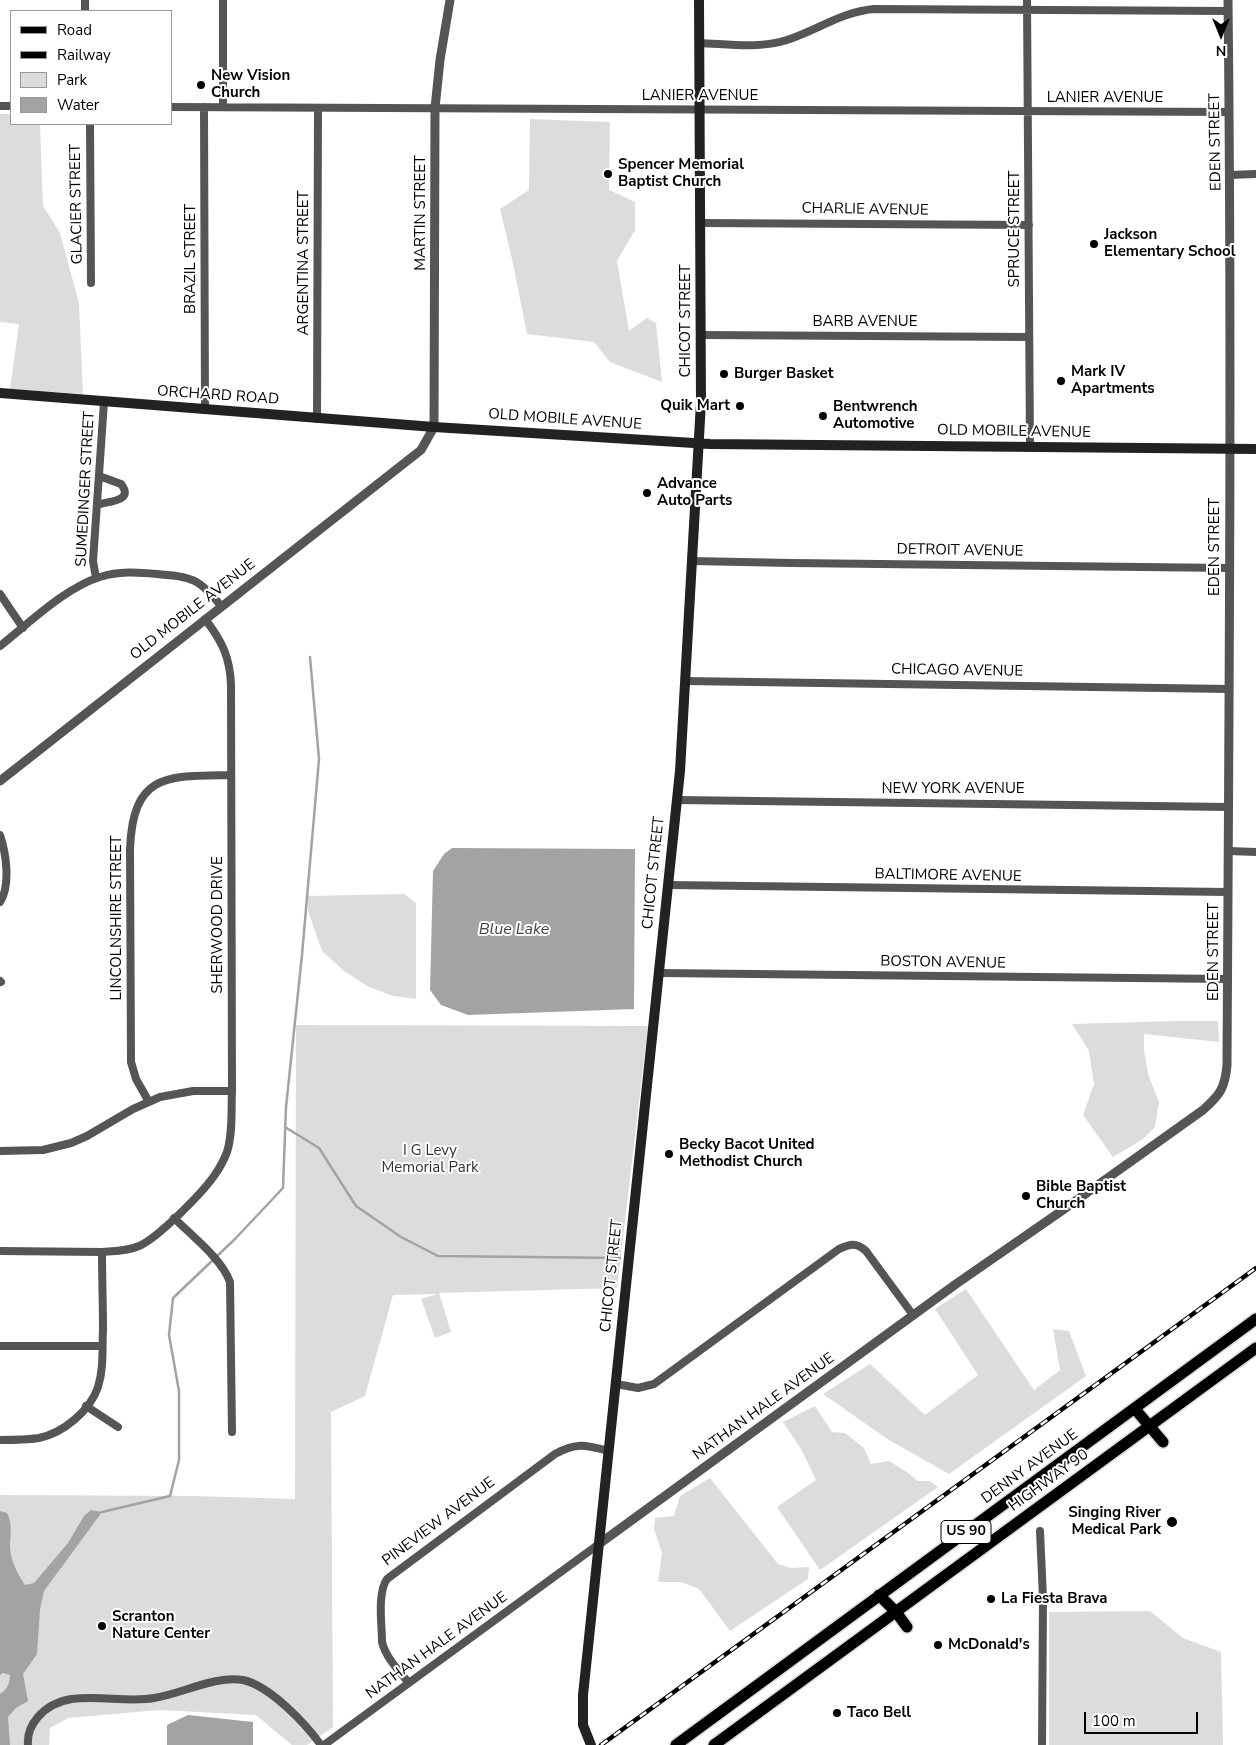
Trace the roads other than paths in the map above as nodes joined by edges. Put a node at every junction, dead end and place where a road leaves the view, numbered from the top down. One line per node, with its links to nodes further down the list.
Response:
1 (223, 0): 11 (street)
2 (450, 0): 13 (street, MARTIN STREET)
3 (699, 0): 8 (main road, CHICOT STREET)
4 (1027, 0): 6 (street, SPRUCE STREET)
5 (1228, 0): 7 (street, EDEN STREET)
6 (1028, 10): 7 (street); 8 (street); 15 (street, SPRUCE STREET)
7 (1228, 11): 16 (street, EDEN STREET)
8 (699, 44): 14 (main road, CHICOT STREET)
9 (172, 107): 10 (street, LANIER AVENUE)
10 (204, 107): 11 (street, LANIER AVENUE); 27 (street, BRAZIL STREET)
11 (223, 107): 12 (street, LANIER AVENUE)
12 (318, 108): 13 (street, LANIER AVENUE); 28 (street, ARGENTINA STREET)
13 (435, 108): 14 (street, LANIER AVENUE); 29 (street, MARTIN STREET)
14 (700, 110): 15 (street, LANIER AVENUE); 20 (main road, CHICOT STREET)
15 (1027, 111): 16 (street, LANIER AVENUE); 21 (street, SPRUCE STREET)
16 (1229, 112): 19 (street, EDEN STREET)
17 (90, 125): 22 (street, GLACIER STREET)
18 (1256, 174): 19 (street)
19 (1230, 175): 32 (street, EDEN STREET)
20 (700, 224): 21 (street, CHARLIE AVENUE); 23 (main road, CHICOT STREET)
21 (1029, 225): 24 (street, SPRUCE STREET)
22 (92, 283)
23 (700, 335): 24 (street, BARB AVENUE); 30 (main road, CHICOT STREET)
24 (1029, 337): 31 (street, SPRUCE STREET)
25 (0, 394): 26 (main road, ORCHARD ROAD)
26 (104, 402): 27 (main road, ORCHARD ROAD); 34 (street, SUMEDINGER STREET)
27 (205, 410): 28 (main road, ORCHARD ROAD)
28 (317, 418): 29 (main road, ORCHARD ROAD)
29 (434, 427): 30 (main road, OLD MOBILE AVENUE); 40 (street, OLD MOBILE AVENUE)
30 (699, 443): 31 (main road, OLD MOBILE AVENUE); 36 (main road, CHICOT STREET)
31 (1030, 447): 32 (main road, OLD MOBILE AVENUE)
32 (1230, 449): 33 (main road, OLD MOBILE AVENUE); 37 (street, EDEN STREET)
33 (1256, 449)
34 (99, 476): 35 (street, SUMEDINGER STREET); 35 (street)
35 (97, 505): 38 (street, SUMEDINGER STREET)
36 (691, 561): 37 (street, DETROIT AVENUE); 44 (main road, CHICOT STREET)
37 (1229, 568): 45 (street, EDEN STREET)
38 (96, 578): 40 (street); 42 (street)
39 (0, 594): 42 (street)
40 (221, 606): 41 (street, OLD MOBILE AVENUE)
41 (205, 619): 46 (street, SHERWOOD DRIVE); 47 (street, OLD MOBILE AVENUE)
42 (23, 628): 43 (street)
43 (0, 646)
44 (685, 681): 45 (street, CHICAGO AVENUE); 48 (main road, CHICOT STREET)
45 (1229, 689): 49 (street, EDEN STREET)
46 (231, 775): 58 (street, SHERWOOD DRIVE); 60 (street, LINCOLNSHIRE STREET)
47 (0, 781)
48 (677, 800): 49 (street, NEW YORK AVENUE); 53 (main road, CHICOT STREET)
49 (1229, 807): 51 (street, EDEN STREET)
50 (0, 835): 55 (street)
51 (1229, 851): 52 (street); 54 (street, EDEN STREET)
52 (1256, 852)
53 (668, 885): 54 (street, BALTIMORE AVENUE); 56 (main road, CHICOT STREET)
54 (1228, 892): 57 (street, EDEN STREET)
55 (0, 902)
56 (659, 973): 57 (street, BOSTON AVENUE); 70 (main road, CHICOT STREET)
57 (1228, 979): 59 (street, EDEN STREET)
58 (232, 1092): 60 (street); 62 (street, SHERWOOD DRIVE)
59 (1220, 1092): 65 (street, NATHAN HALE AVENUE)
60 (149, 1102): 61 (street)
61 (0, 1151)
62 (174, 1218): 64 (street, SHERWOOD DRIVE); 75 (street)
63 (0, 1251): 64 (street, SHERWOOD DRIVE)
64 (102, 1252): 68 (street)
65 (913, 1315): 70 (street); 80 (street, NATHAN HALE AVENUE)
66 (1256, 1319): 72 (main road, DENNY AVENUE / US 90)
67 (0, 1346): 68 (street)
68 (102, 1346): 71 (street)
69 (1256, 1348): 73 (main road, HIGHWAY 90 / US 90)
70 (616, 1384): 78 (main road, CHICOT STREET)
71 (86, 1406): 74 (street); 76 (street)
72 (1135, 1408): 73 (main road); 81 (main road, DENNY AVENUE / US 90)
73 (1150, 1426): 77 (main road); 82 (main road, HIGHWAY 90 / US 90)
74 (118, 1427)
75 (232, 1432)
76 (0, 1440)
77 (1163, 1442)
78 (609, 1451): 80 (main road, CHICOT STREET); 84 (street, PINEVIEW AVENUE)
79 (1040, 1531): 90 (street)
80 (599, 1544): 84 (street, NATHAN HALE AVENUE); 87 (main road, CHICOT STREET)
81 (879, 1595): 82 (main road); 88 (main road, DENNY AVENUE / US 90)
82 (896, 1612): 83 (main road); 89 (main road, HIGHWAY 90 / US 90)
83 (907, 1627)
84 (409, 1683): 86 (street, NATHAN HALE AVENUE)
85 (28, 1745): 86 (street)
86 (322, 1745)
87 (591, 1745)
88 (676, 1745)
89 (714, 1745)
90 (1042, 1745)

